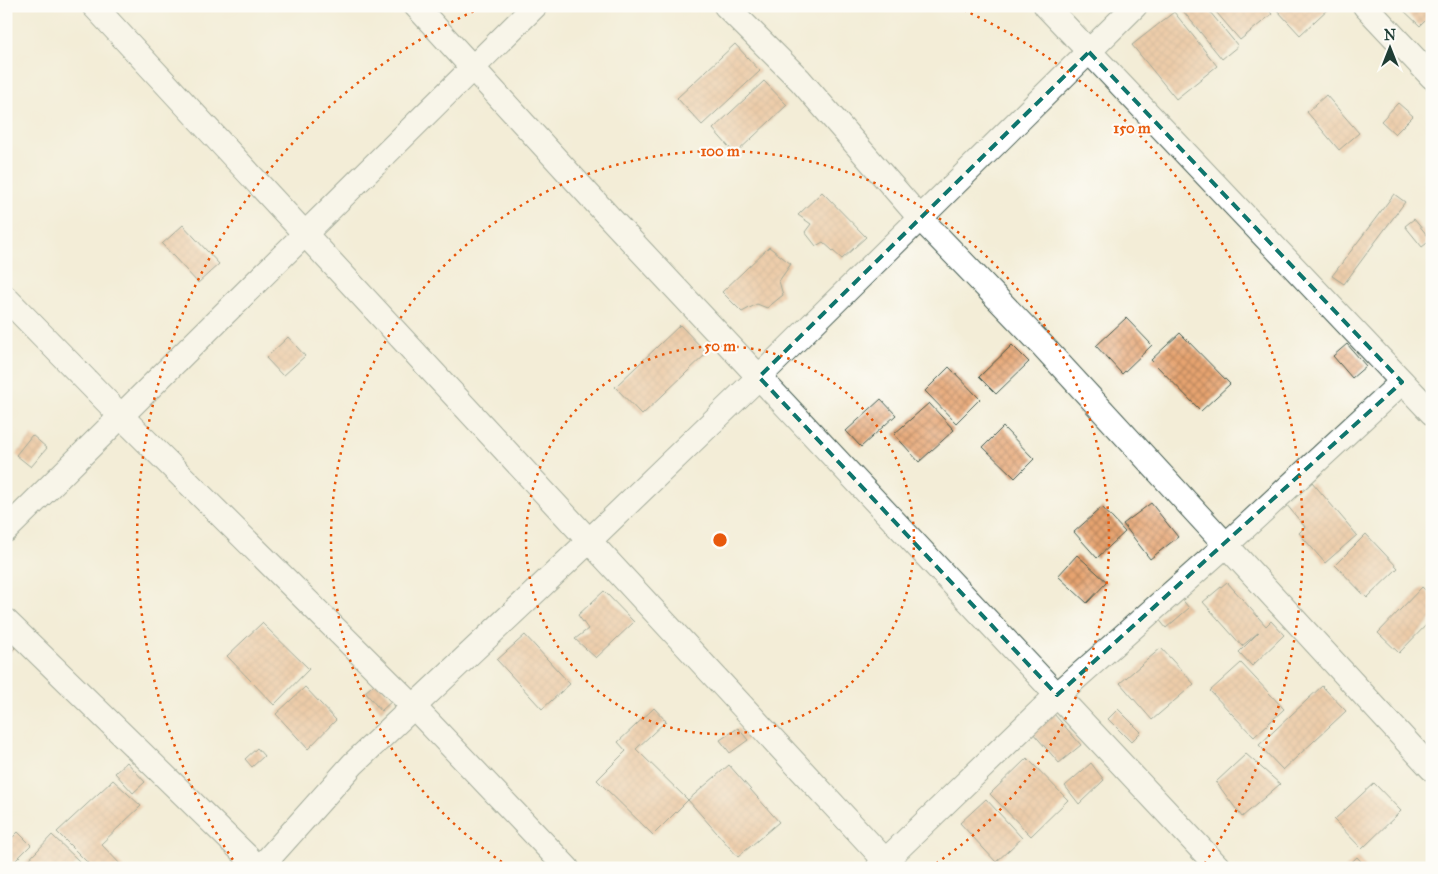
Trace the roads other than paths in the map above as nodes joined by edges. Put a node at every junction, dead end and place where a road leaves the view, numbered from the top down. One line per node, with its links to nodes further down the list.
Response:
1 (94, 6): 12 (street)
2 (416, 6): 9 (street)
3 (535, 6): 9 (street)
4 (726, 6): 11 (street)
5 (1046, 6): 8 (street)
6 (1135, 6): 8 (street)
7 (1365, 6): 10 (street)
8 (1089, 52): 11 (street); 15 (street)
9 (472, 68): 12 (street); 14 (street)
10 (1432, 77)
11 (920, 218): 14 (street); 20 (street)
12 (305, 234): 17 (street); 19 (street)
13 (6, 298): 17 (street)
14 (759, 377): 19 (street); 22 (street)
15 (1402, 382): 16 (street); 20 (street)
16 (1432, 413)
17 (121, 416): 18 (street); 23 (street)
18 (6, 530)
19 (589, 541): 23 (street); 25 (street)
20 (1226, 545): 22 (street); 24 (street)
21 (6, 621): 26 (street)
22 (1057, 695): 25 (street); 28 (street)
23 (413, 706): 26 (street); 27 (street)
24 (1432, 769)
25 (885, 865)
26 (260, 868)
27 (567, 868)
28 (1219, 868)

